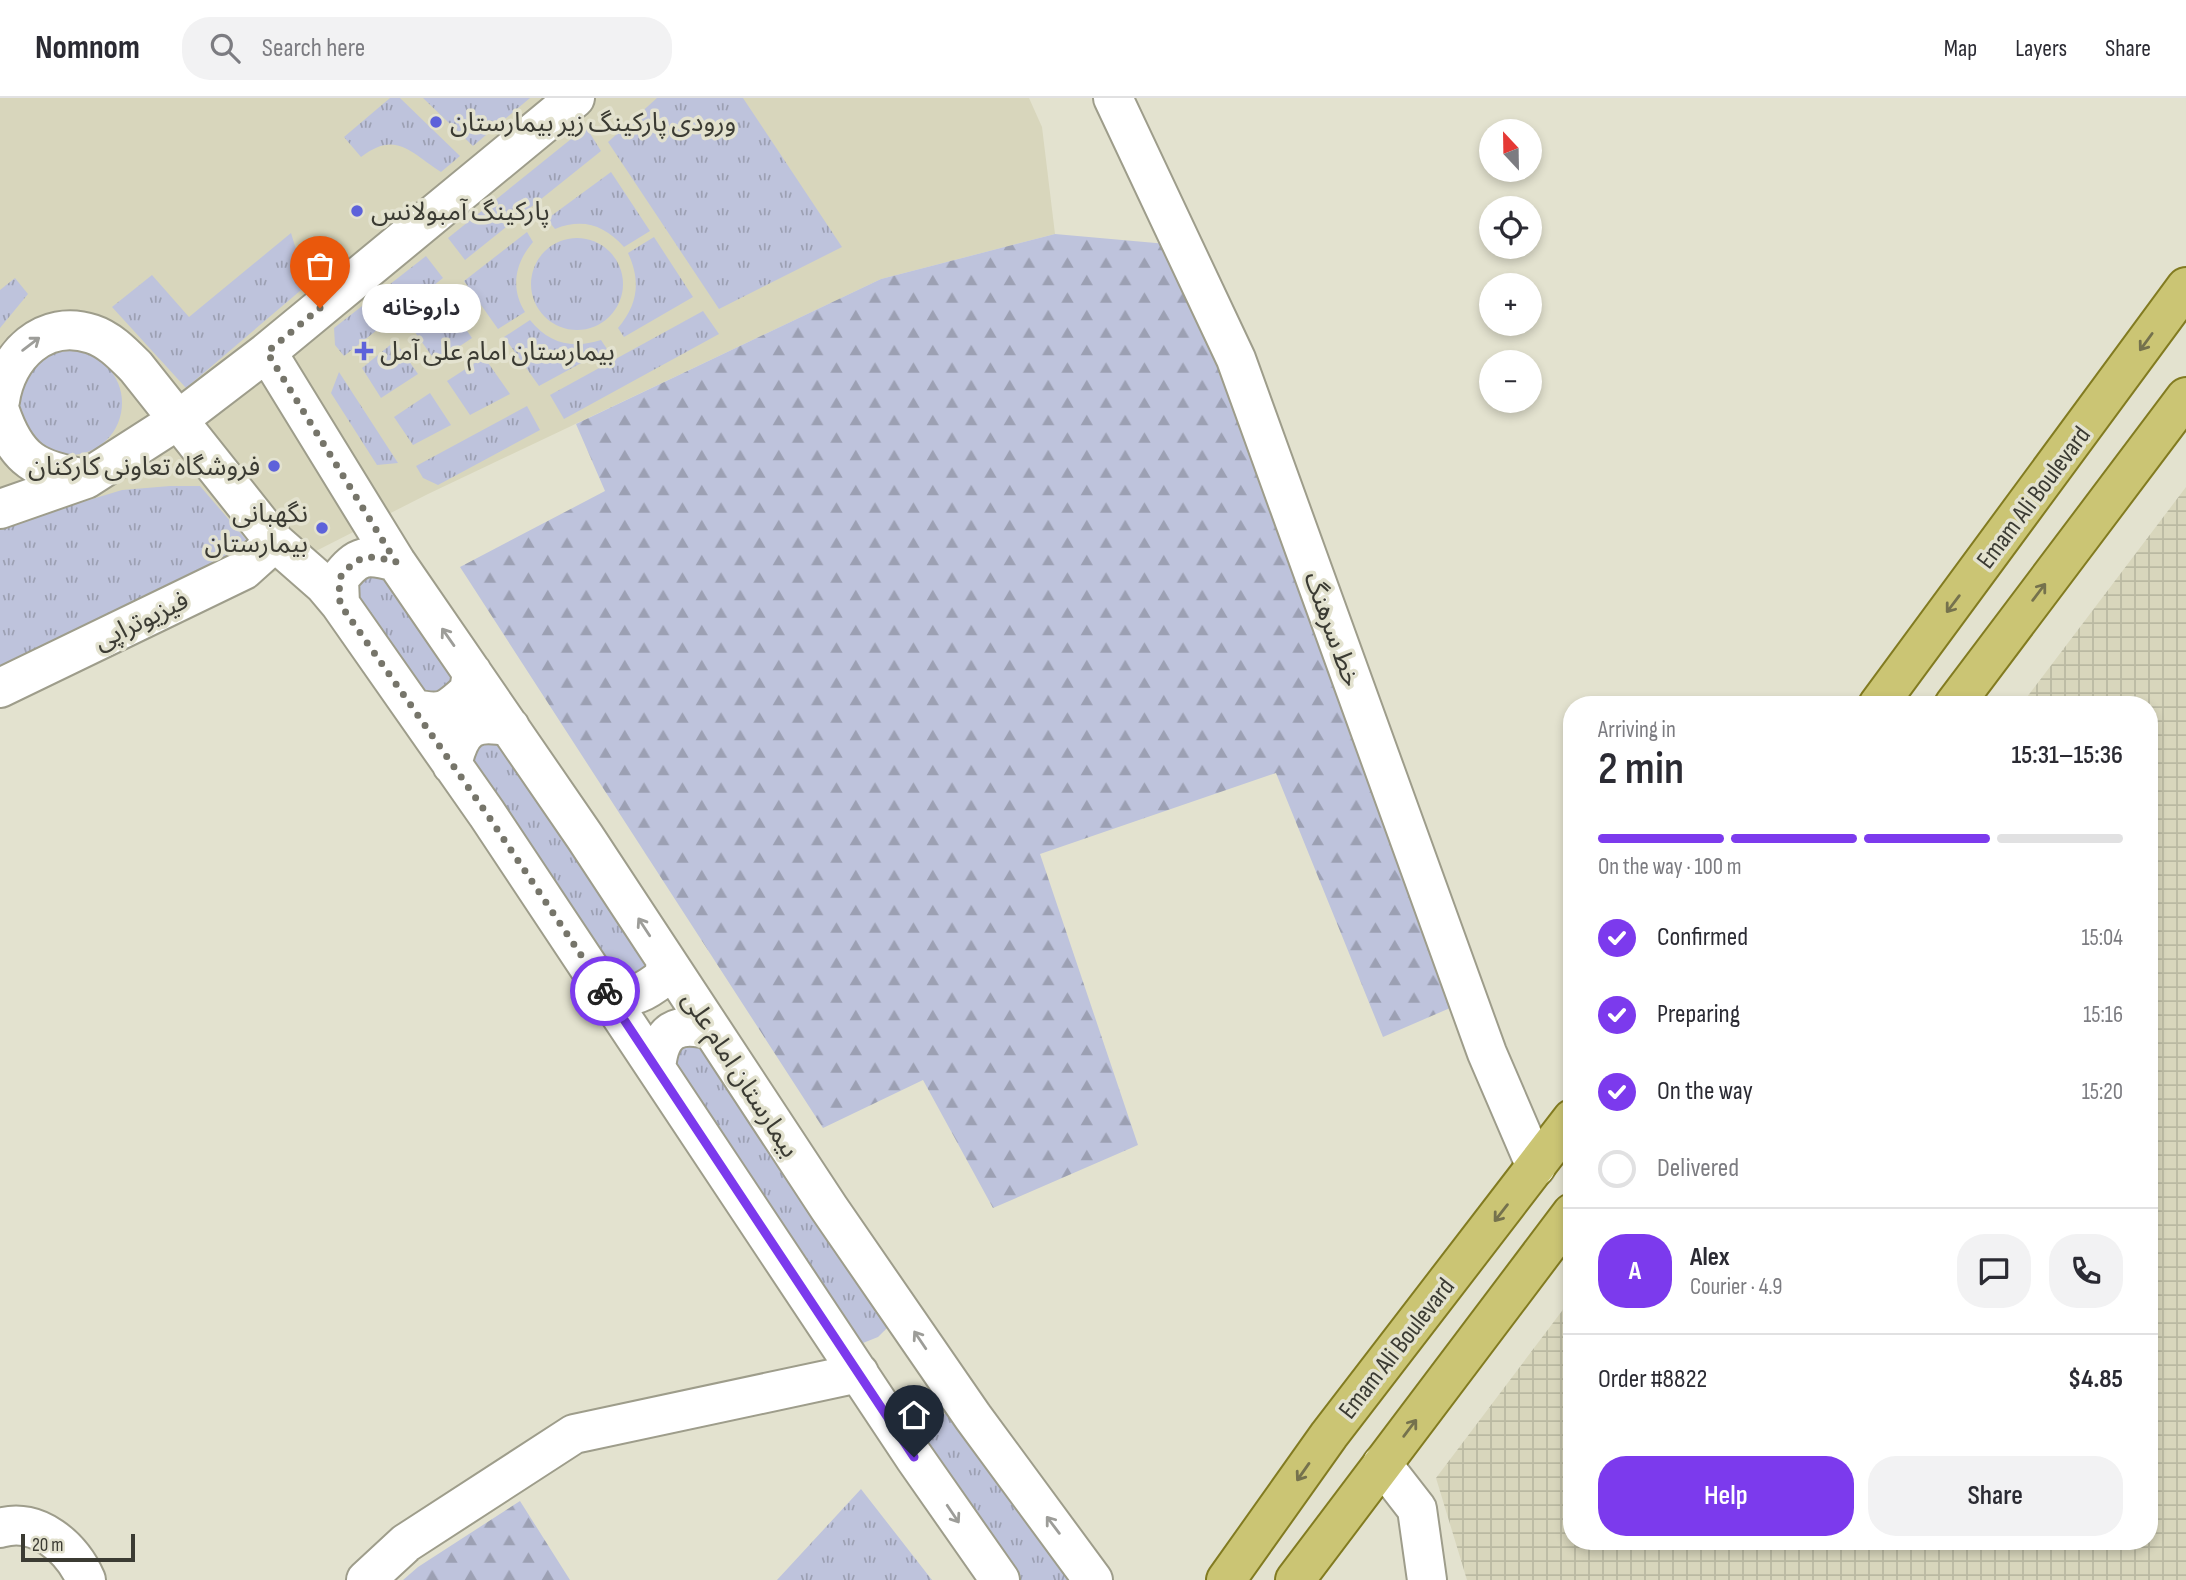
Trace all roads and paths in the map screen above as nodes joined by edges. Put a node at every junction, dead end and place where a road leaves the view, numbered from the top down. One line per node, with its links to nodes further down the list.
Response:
1 (575, 98): 4 (street)
2 (1113, 98): 26 (street, خط سرهنگ)
3 (2186, 287): 16 (main road, Emam Ali Boulevard, one-way to 16)
4 (267, 352): 8 (street); 12 (street, بیمارستان امام علی)
5 (2186, 397): 17 (main road, one-way to 5)
6 (0, 401): 8 (street, one-way to 8)
7 (0, 411): 9 (street)
8 (178, 420): 9 (street); 11 (street)
9 (86, 479): 10 (street)
10 (0, 509)
11 (275, 542): 13 (street); 15 (street, فیزیوتراپی)
12 (396, 562): 13 (street); 14 (street, بیمارستان امام علی, one-way to 12)
13 (340, 604): 18 (street)
14 (472, 672): 18 (street); 19 (street, بیمارستان امام علی)
15 (0, 688)
16 (1885, 696)
17 (1961, 696)
18 (414, 709): 20 (street)
19 (510, 727): 20 (street); 21 (street, بیمارستان امام علی, one-way to 19)
20 (452, 765): 22 (street)
21 (666, 960): 22 (street); 23 (street, بیمارستان امام علی)
22 (608, 996): 24 (street)
23 (712, 1030): 24 (street); 35 (street, بیمارستان امام علی, one-way to 23)
24 (656, 1068): 28 (street)
25 (1563, 1131): 26 (main road, Emam Ali Boulevard)
26 (1536, 1167): 29 (main road, Emam Ali Boulevard, one-way to 29)
27 (1563, 1225): 30 (main road, one-way to 27)
28 (859, 1373): 33 (street); 34 (street, one-way to 34)
29 (1329, 1435): 30 (main road); 36 (main road, Emam Ali Boulevard, one-way to 36)
30 (1382, 1464): 37 (main road); 38 (street)
31 (0, 1528): 32 (street)
32 (86, 1580)
33 (366, 1580)
34 (1000, 1580)
35 (1094, 1580)
36 (1226, 1580)
37 (1295, 1580)
38 (1427, 1580)

